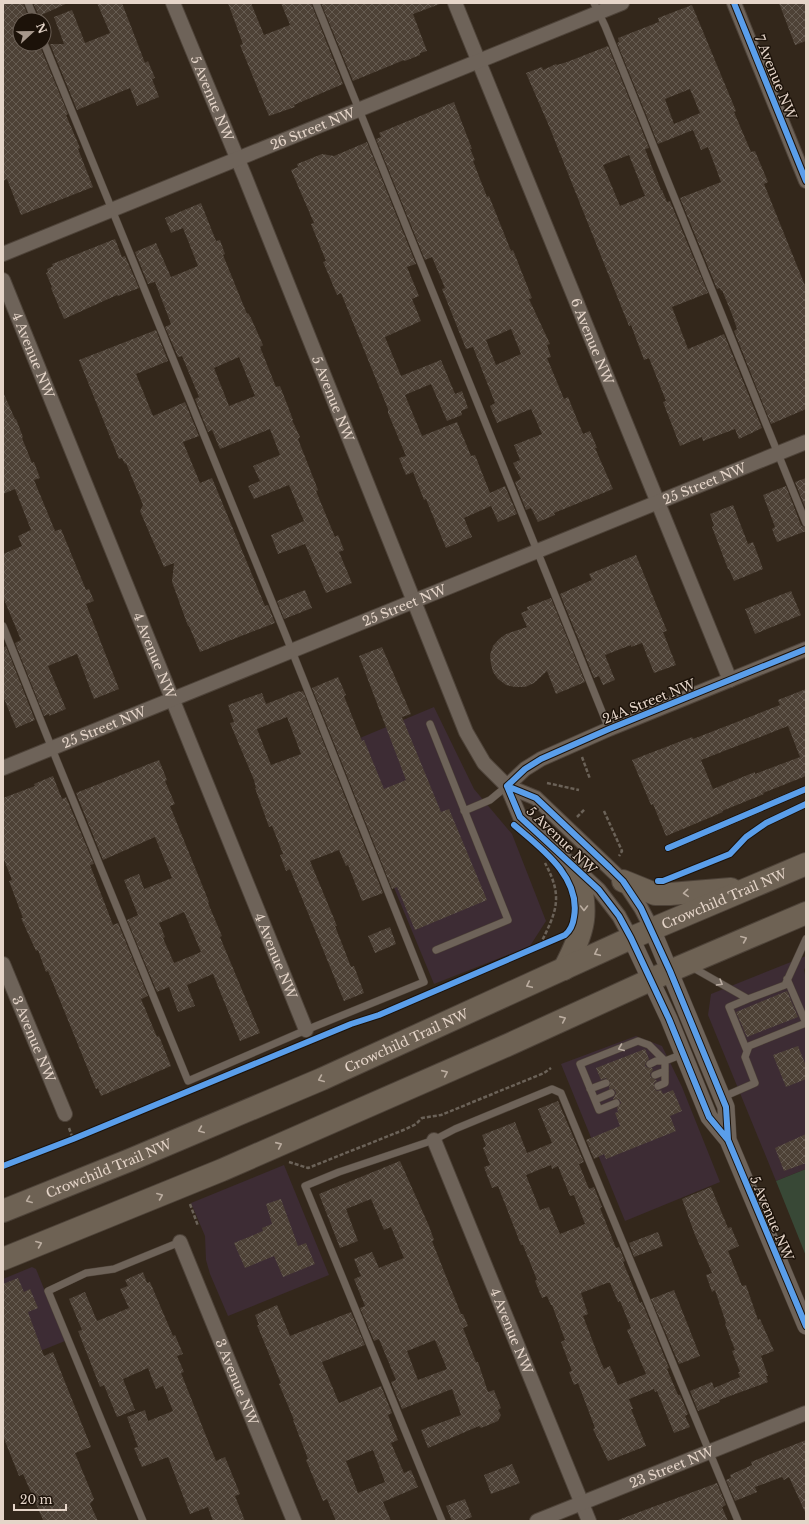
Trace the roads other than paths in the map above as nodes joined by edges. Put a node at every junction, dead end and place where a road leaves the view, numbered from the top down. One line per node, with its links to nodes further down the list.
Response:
1 (173, 3): 10 (street, 5 Avenue NW)
2 (316, 3): 9 (lane)
3 (455, 3): 8 (street, 6 Avenue NW)
4 (622, 3): 6 (street, 26 Street NW)
5 (734, 3): 11 (street, 7 Avenue NW)
6 (596, 8): 8 (street, 26 Street NW); 16 (lane)
7 (48, 52): 12 (lane)
8 (478, 61): 9 (street, 26 Street NW); 17 (street, 6 Avenue NW)
9 (359, 110): 10 (street, 26 Street NW); 19 (lane)
10 (236, 159): 12 (street, 26 Street NW); 20 (street, 5 Avenue NW)
11 (806, 181)
12 (111, 210): 13 (street, 26 Street NW); 23 (lane)
13 (3, 254)
14 (3, 280): 25 (street, 4 Avenue NW)
15 (806, 442): 16 (street, 25 Street NW)
16 (778, 454): 17 (street, 25 Street NW); 18 (lane)
17 (659, 502): 19 (street, 25 Street NW); 24 (street, 6 Avenue NW)
18 (806, 523)
19 (537, 550): 20 (street, 25 Street NW); 27 (lane)
20 (414, 602): 23 (street, 25 Street NW); 30 (street, 5 Avenue NW)
21 (3, 626): 28 (lane)
22 (806, 649): 24 (street, 24A Street NW)
23 (292, 650): 25 (street, 25 Street NW); 49 (lane)
24 (730, 680): 27 (street, 24A Street NW)
25 (172, 699): 28 (street, 25 Street NW); 49 (street, 4 Avenue NW)
26 (430, 724): 32 (lane)
27 (609, 729): 30 (street, 24A Street NW)
28 (52, 748): 29 (street, 25 Street NW); 49 (lane)
29 (3, 768)
30 (507, 786): 32 (lane); 35 (street, 5 Avenue NW); 36 (street, 5 Avenue NW)
31 (806, 789): 33 (lane)
32 (464, 811): 42 (lane)
33 (668, 848)
34 (806, 864): 37 (highway, Crowchild Trail NW)
35 (577, 870): 40 (street, 5 Avenue NW); 45 (highway, one-way to 45)
36 (622, 881): 37 (highway, one-way to 36); 39 (street, 5 Avenue NW)
37 (752, 888): 39 (highway, Crowchild Trail NW)
38 (806, 913): 44 (highway, one-way to 38)
39 (652, 929): 40 (highway, Crowchild Trail NW); 44 (street, 5 Avenue NW)
40 (631, 938): 45 (highway, Crowchild Trail NW, one-way to 45); 47 (street, 5 Avenue NW)
41 (806, 938): 46 (lane)
42 (436, 950)
43 (3, 964): 63 (street, 3 Avenue NW)
44 (678, 968): 47 (highway); 48 (lane, one-way to 48); 60 (street, 5 Avenue NW)
45 (564, 969): 66 (highway, Crowchild Trail NW, one-way to 66)
46 (787, 979): 48 (lane); 50 (lane)
47 (650, 980): 51 (street, 5 Avenue NW); 68 (highway, one-way to 47)
48 (748, 999): 50 (lane)
49 (306, 1030)
50 (747, 1051): 60 (lane)
51 (683, 1054): 52 (lane); 65 (street, 5 Avenue NW)
52 (665, 1061): 53 (lane); 54 (lane); 58 (lane, one-way to 58)
53 (650, 1064)
54 (665, 1071): 55 (lane); 57 (lane)
55 (655, 1075)
56 (606, 1083): 58 (lane)
57 (658, 1086)
58 (590, 1089): 61 (lane)
59 (611, 1093): 61 (lane)
60 (722, 1098): 65 (street, 5 Avenue NW)
61 (595, 1100): 62 (lane)
62 (616, 1103)
63 (65, 1114)
64 (434, 1140): 71 (lane); 72 (street, 4 Avenue NW); 75 (lane)
65 (728, 1140): 69 (street, 5 Avenue NW)
66 (3, 1210)
67 (180, 1242): 73 (lane); 74 (street, 3 Avenue NW)
68 (3, 1259)
69 (806, 1326)
70 (806, 1413): 71 (street, 23 Street NW)
71 (710, 1452): 72 (street, 23 Street NW); 78 (lane)
72 (581, 1503): 76 (street, 23 Street NW); 77 (street, 4 Avenue NW)
73 (143, 1521)
74 (294, 1521)
75 (442, 1521)
76 (537, 1521)
77 (589, 1521)
78 (738, 1521)

